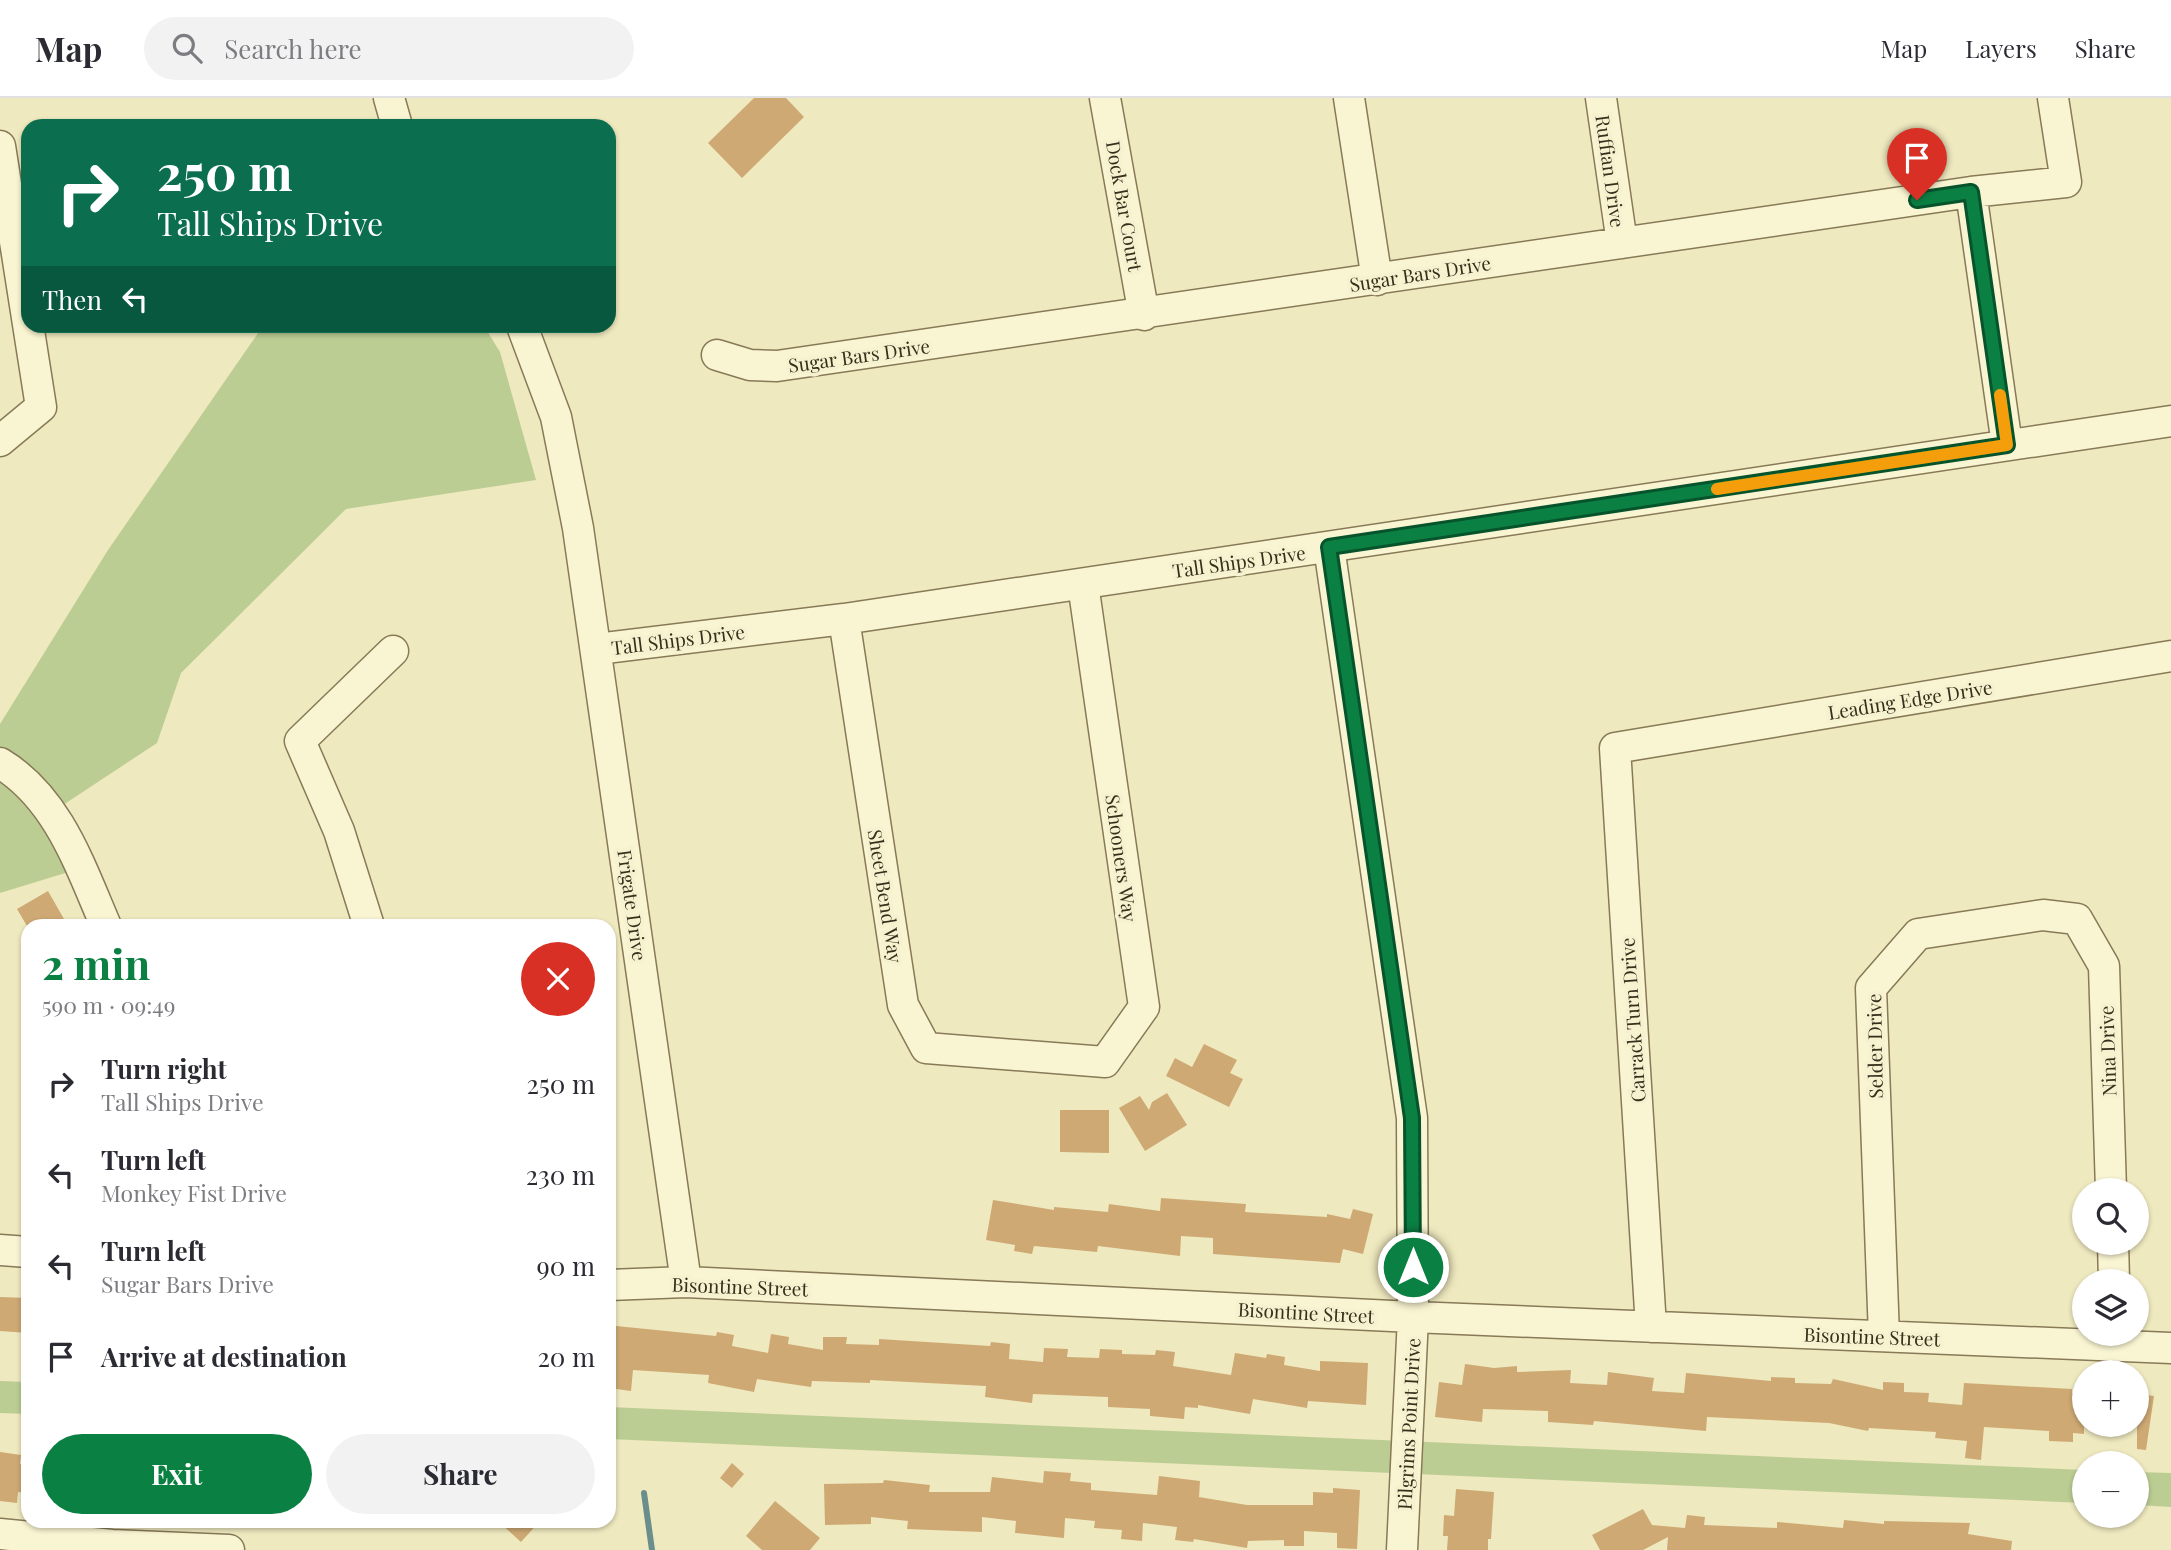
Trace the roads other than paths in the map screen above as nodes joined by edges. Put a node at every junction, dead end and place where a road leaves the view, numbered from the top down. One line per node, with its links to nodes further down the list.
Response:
1 (388, 98): 6 (street)
2 (1105, 98): 13 (street, Dock Bar Court)
3 (1349, 98): 12 (street)
4 (1601, 98): 11 (street, Ruffian Drive)
5 (2055, 111): 8 (street, Sugar Bars Drive)
6 (395, 119)
7 (0, 146): 9 (street)
8 (1971, 192): 11 (street, Sugar Bars Drive); 19 (street)
9 (18, 214): 10 (street)
10 (21, 239)
11 (1622, 243): 12 (street, Sugar Bars Drive)
12 (1377, 280): 13 (street, Sugar Bars Drive)
13 (1144, 315): 16 (street, Sugar Bars Drive)
14 (32, 333): 18 (street)
15 (525, 333): 23 (street, Frigate Drive)
16 (716, 355)
17 (2171, 421): 19 (street, Tall Ships Drive)
18 (4, 437)
19 (2007, 445): 20 (street, Tall Ships Drive)
20 (1329, 547): 21 (street, Tall Ships Drive); 37 (street, Pilgrims Point Drive)
21 (1083, 584): 22 (street, Tall Ships Drive); 31 (street, Schooners Way)
22 (844, 619): 23 (street, Tall Ships Drive); 31 (street, Sheet Bend Way)
23 (597, 649): 35 (street, Frigate Drive)
24 (393, 651): 29 (street)
25 (2171, 656): 26 (street, Leading Edge Drive)
26 (1649, 742): 38 (street, Carrack Turn Drive)
27 (11, 770): 28 (street)
28 (103, 919)
29 (367, 919)
30 (2077, 919): 32 (street, Nina Drive); 39 (street, Selder Drive)
31 (1047, 1057)
32 (2111, 1178)
33 (0, 1250): 34 (street)
34 (21, 1252)
35 (685, 1282): 36 (street, Bisontine Street); 37 (street, Bisontine Street)
36 (616, 1285)
37 (1413, 1317): 38 (street, Bisontine Street); 46 (street, Pilgrims Point Drive)
38 (1651, 1327): 39 (street, Bisontine Street)
39 (1884, 1336): 40 (street, Bisontine Street)
40 (2072, 1339)
41 (2149, 1345): 42 (street, Bisontine Street)
42 (2171, 1348)
43 (115, 1533): 44 (street); 45 (street)
44 (0, 1534)
45 (229, 1550)
46 (1402, 1550)

